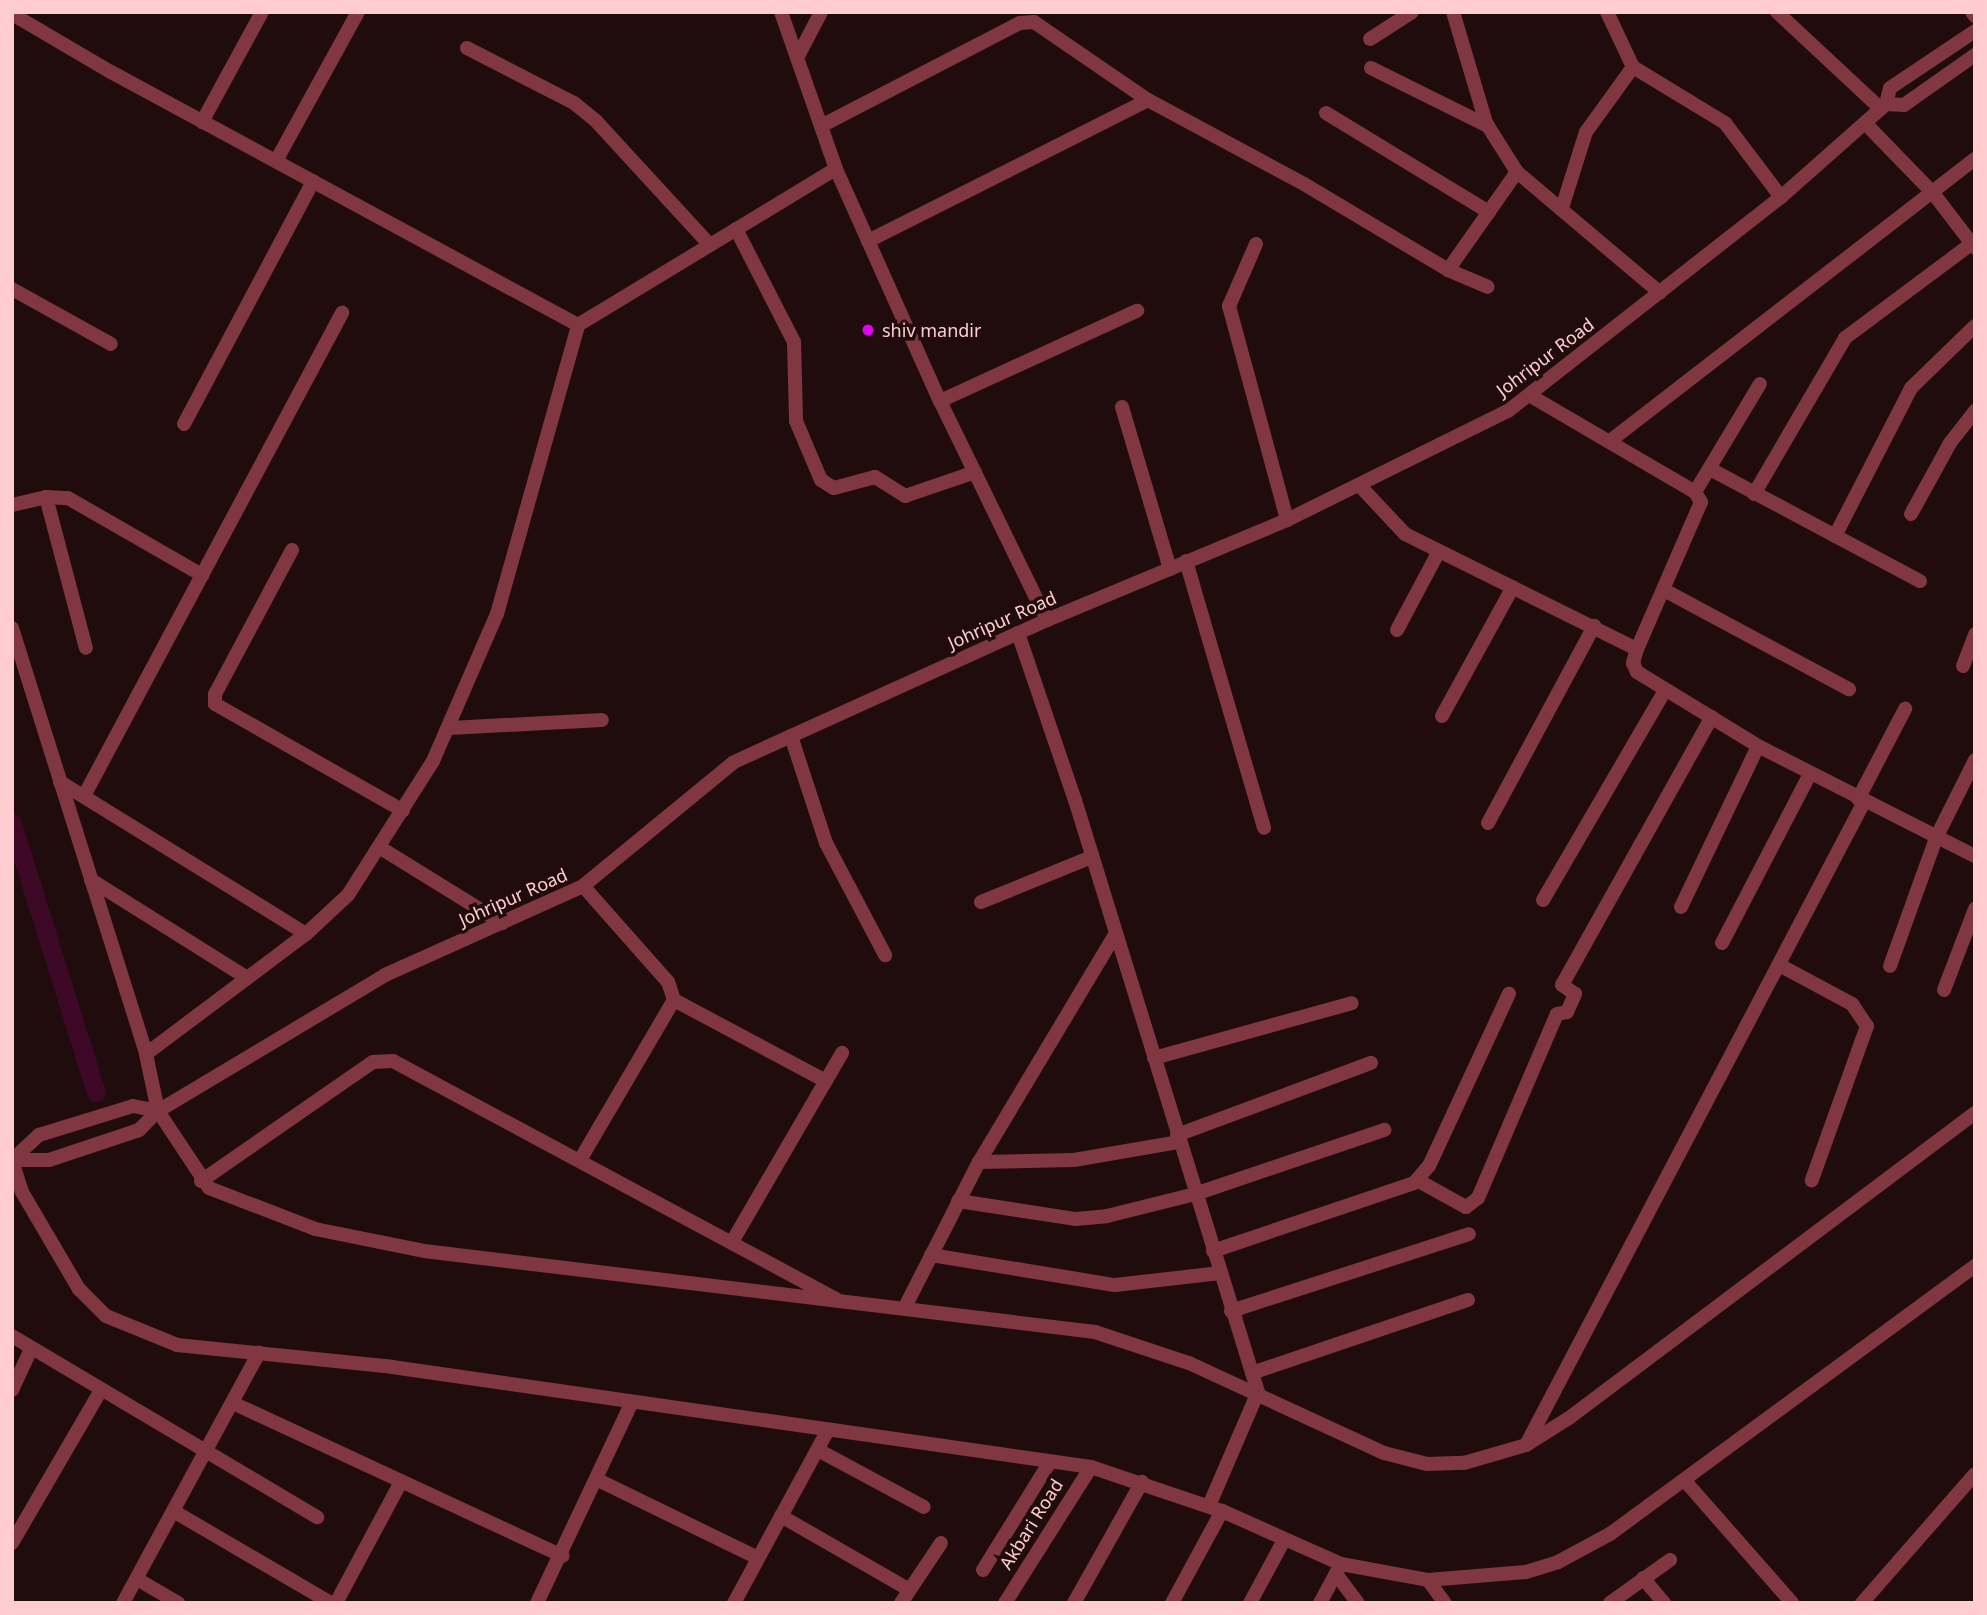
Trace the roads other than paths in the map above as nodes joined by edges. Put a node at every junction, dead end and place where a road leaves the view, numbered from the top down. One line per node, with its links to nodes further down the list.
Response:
1 (262, 12): 20 (street)
2 (358, 12): 25 (street)
3 (781, 12): 14 (street)
4 (821, 12): 14 (street)
5 (1412, 12): 11 (street)
6 (1453, 12): 23 (street)
7 (1607, 12): 15 (street)
8 (1777, 12): 18 (street)
9 (12, 13): 20 (street)
10 (1975, 31): 18 (street)
11 (1370, 39)
12 (467, 48): 35 (street)
13 (1975, 55): 18 (street, Johripur Road)
14 (797, 58): 22 (street)
15 (1633, 67): 30 (street); 31 (street)
16 (1371, 68): 23 (street)
17 (1148, 100): 22 (street); 34 (street); 38 (street)
18 (1884, 106): 21 (street, Johripur Road)
19 (1326, 113): 32 (street)
20 (202, 122): 25 (street)
21 (1865, 123): 29 (street); 30 (street, Johripur Road)
22 (821, 126): 26 (street)
23 (1488, 126): 27 (street)
24 (1975, 159): 29 (street)
25 (276, 161): 28 (street)
26 (836, 169): 33 (street); 34 (street)
27 (1517, 172): 31 (street); 32 (street)
28 (313, 181): 44 (street); 52 (street)
29 (1933, 193): 37 (street); 53 (street)
30 (1782, 197): 41 (street, Johripur Road)
31 (1562, 208): 41 (street)
32 (1489, 212): 38 (street)
33 (736, 229): 35 (street); 55 (street)
34 (868, 241): 49 (street)
35 (709, 244): 44 (street)
36 (1256, 244): 62 (street)
37 (1974, 244): 58 (street)
38 (1448, 270): 39 (street)
39 (1488, 287)
40 (12, 289): 46 (street)
41 (1660, 292): 48 (street, Johripur Road)
42 (1137, 311): 49 (street)
43 (342, 313): 68 (street)
44 (578, 325): 87 (street)
45 (1975, 327): 63 (street)
46 (111, 344)
47 (1760, 384): 54 (street)
48 (1529, 395): 53 (street); 56 (street, Johripur Road)
49 (940, 401): 55 (street)
50 (1122, 407): 67 (street)
51 (1975, 411): 61 (street)
52 (184, 424)
53 (1609, 441): 57 (street)
54 (1710, 469): 57 (street); 58 (street)
55 (975, 472): 72 (street)
56 (1360, 486): 62 (street, Johripur Road); 65 (street)
57 (1695, 492): 71 (street)
58 (1754, 494): 63 (street)
59 (46, 497): 60 (street); 68 (street); 78 (street)
60 (12, 505)
61 (1911, 514)
62 (1287, 520): 66 (street, Johripur Road)
63 (1835, 536): 69 (street)
64 (292, 550): 95 (street)
65 (1439, 551): 70 (street); 75 (street)
66 (1186, 561): 67 (street, Johripur Road); 97 (street)
67 (1171, 569): 72 (street, Johripur Road)
68 (202, 575): 93 (street)
69 (1920, 581)
70 (1513, 587): 73 (street); 84 (street)
71 (1664, 590): 79 (street); 81 (street)
72 (1047, 620): 76 (street, Johripur Road)
73 (1594, 626): 79 (street); 96 (street)
74 (12, 628): 92 (street)
75 (1397, 630)
76 (1018, 633): 88 (street, Johripur Road); 101 (street)
77 (1975, 634): 80 (street)
78 (86, 648)
79 (1637, 649): 82 (street)
80 (1963, 666)
81 (1849, 689)
82 (1665, 690): 85 (street); 104 (street)
83 (1905, 709): 94 (street)
84 (1442, 716)
85 (1712, 717): 89 (street); 132 (street)
86 (602, 720): 87 (street)
87 (450, 729): 95 (street)
88 (791, 736): 103 (street, Johripur Road); 112 (street)
89 (1758, 746): 91 (street); 106 (street)
90 (1975, 760): 98 (street)
91 (1810, 774): 94 (street); 111 (street)
92 (60, 782): 93 (street); 102 (street)
93 (84, 796): 110 (street)
94 (1861, 800): 98 (street); 114 (street)
95 (403, 811): 99 (street)
96 (1488, 823)
97 (1264, 828)
98 (1936, 838): 100 (street); 113 (street)
99 (379, 847): 108 (street); 110 (street)
100 (1975, 856)
101 (1092, 857): 105 (street); 109 (street)
102 (91, 880): 115 (street); 121 (street)
103 (583, 886): 108 (street, Johripur Road); 118 (street)
104 (1543, 900)
105 (981, 902)
106 (1681, 907)
107 (1975, 909): 116 (street)
108 (502, 923): 125 (street, Johripur Road)
109 (1116, 933): 122 (street); 131 (street)
110 (306, 934): 115 (street)
111 (1722, 943)
112 (886, 955)
113 (1890, 965)
114 (1781, 966): 133 (street); 157 (street)
115 (247, 978): 121 (street)
116 (1944, 989)
117 (1508, 994): 132 (street)
118 (674, 1000): 124 (street); 130 (street)
119 (1352, 1003): 122 (street)
120 (842, 1053): 124 (street)
121 (146, 1054): 125 (street)
122 (1154, 1058): 128 (street)
123 (1371, 1063): 128 (street)
124 (826, 1081): 138 (street)
125 (158, 1111): 129 (street, Johripur Road); 129 (street); 134 (street)
126 (1975, 1113): 157 (street)
127 (1384, 1130): 135 (street)
128 (1178, 1138): 131 (street); 135 (street)
129 (12, 1160): 149 (street)
130 (580, 1160): 134 (street); 138 (street)
131 (979, 1162): 136 (street)
132 (1417, 1180): 139 (street)
133 (1812, 1180)
134 (201, 1181): 143 (street)
135 (1195, 1194): 136 (street); 139 (street)
136 (958, 1201): 140 (street)
137 (1469, 1234): 146 (street)
138 (732, 1242): 143 (street)
139 (1213, 1251): 141 (street)
140 (931, 1255): 141 (street); 145 (street)
141 (1220, 1273): 146 (street)
142 (1972, 1274): 164 (street)
143 (836, 1299): 145 (street)
144 (1468, 1300): 150 (street)
145 (905, 1307): 153 (street)
146 (1231, 1311): 150 (street)
147 (12, 1336): 148 (street)
148 (31, 1349): 151 (street); 152 (street)
149 (259, 1353): 154 (street); 155 (street)
150 (1252, 1373): 153 (street)
151 (12, 1390)
152 (101, 1390): 159 (street); 173 (street)
153 (1258, 1392): 157 (street); 168 (street)
154 (632, 1402): 156 (street); 163 (street)
155 (234, 1404): 159 (street); 165 (street)
156 (827, 1432): 158 (street); 160 (street)
157 (1526, 1445)
158 (818, 1450): 167 (street); 170 (street)
159 (207, 1454): 169 (street); 171 (street)
160 (1050, 1462): 161 (street); 179 (street)
161 (1091, 1467): 166 (street); 190 (street, Akbari Road)
162 (1975, 1474): 200 (street)
163 (596, 1479): 175 (street); 176 (street)
164 (1685, 1481): 182 (street); 199 (street)
165 (401, 1482): 175 (street); 186 (street)
166 (1142, 1482): 168 (street); 191 (street)
167 (924, 1507)
168 (1216, 1509): 172 (street); 192 (street)
169 (175, 1512): 181 (street); 186 (street)
170 (781, 1516): 176 (street); 183 (street)
171 (317, 1517)
172 (1284, 1540): 178 (street); 193 (street)
173 (12, 1543)
174 (941, 1543): 183 (street)
175 (562, 1556): 187 (street)
176 (758, 1558): 188 (street)
177 (1670, 1560): 180 (street)
178 (1338, 1569): 182 (street); 194 (street); 195 (street)
179 (983, 1570)
180 (1643, 1578): 197 (street); 198 (street)
181 (137, 1579): 184 (street); 185 (street)
182 (1429, 1580): 196 (street)
183 (908, 1589): 189 (street)
184 (123, 1603)
185 (178, 1603)
186 (333, 1603)
187 (537, 1603)
188 (734, 1603)
189 (901, 1603)
190 (1005, 1603)
191 (1074, 1603)
192 (1172, 1603)
193 (1250, 1603)
194 (1320, 1603)
195 (1357, 1603)
196 (1445, 1603)
197 (1610, 1603)
198 (1664, 1603)
199 (1793, 1603)
200 (1862, 1603)

